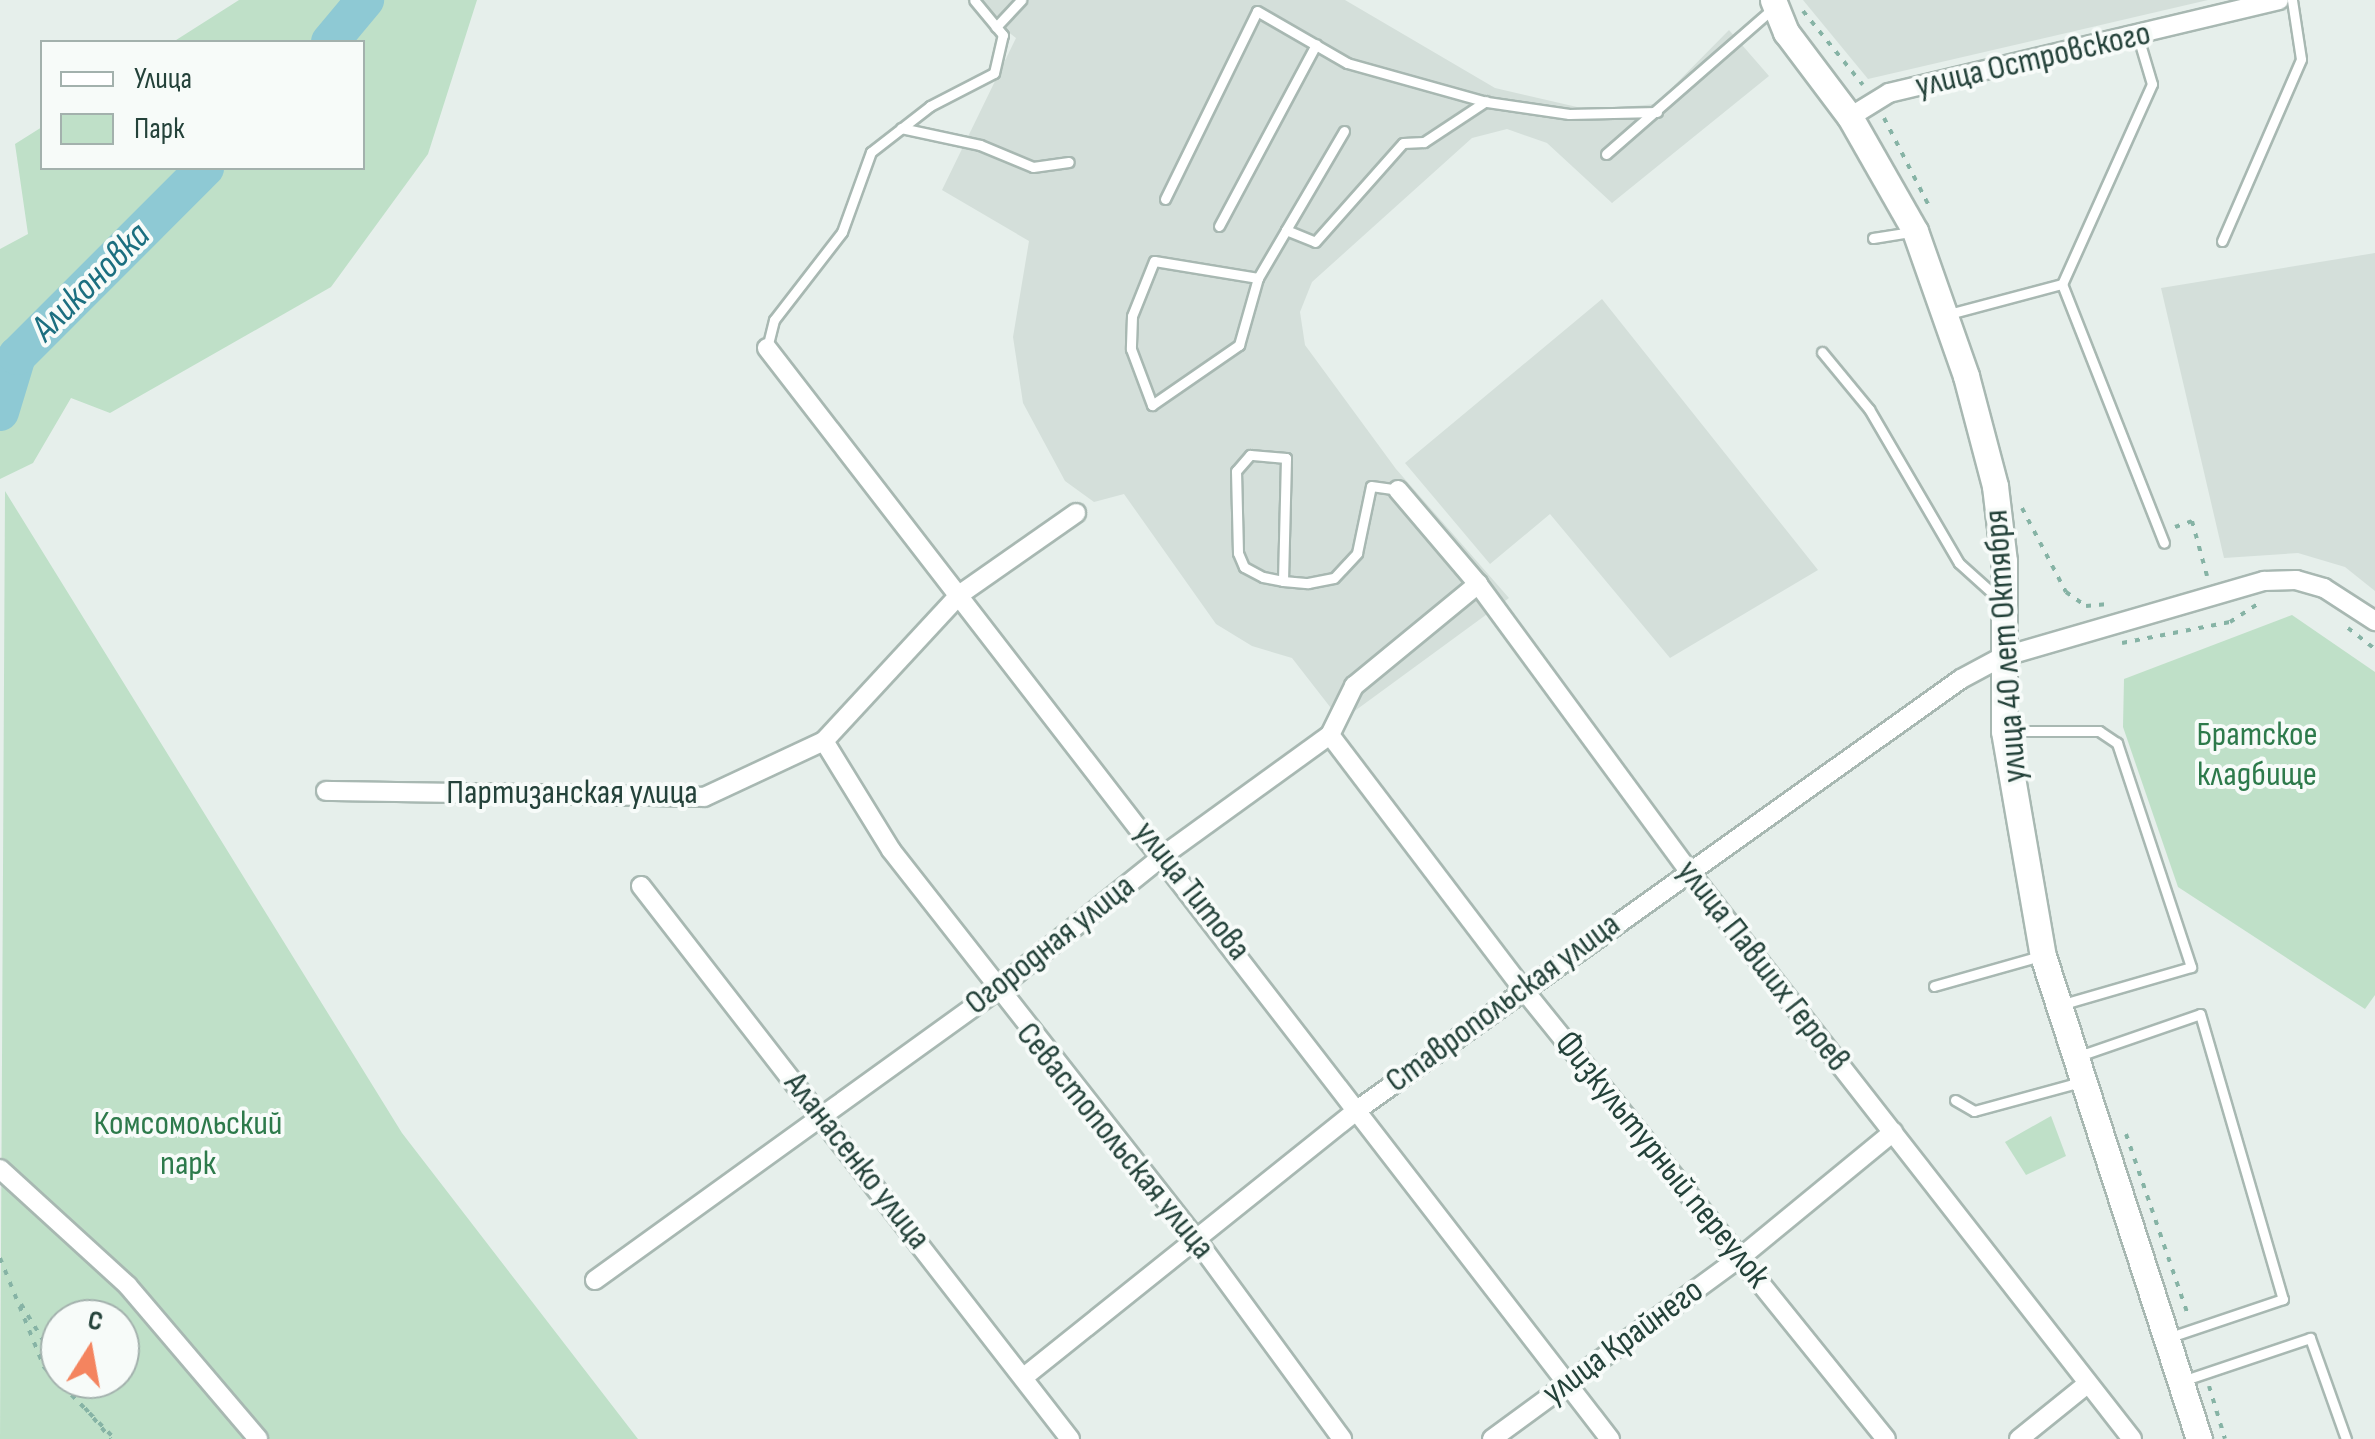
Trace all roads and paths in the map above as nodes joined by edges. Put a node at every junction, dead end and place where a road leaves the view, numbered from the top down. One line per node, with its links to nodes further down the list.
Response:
1 (974, 0): 6 (lane)
2 (1022, 0): 6 (lane)
3 (2278, 0): 7 (street, улица Островского)
4 (2292, 0): 22 (lane)
5 (1781, 3): 9 (path); 11 (lane); 12 (main road, улица 40 лет Октября)
6 (996, 27): 13 (lane)
7 (2138, 37): 9 (street, улица Островского); 24 (lane)
8 (1316, 44): 10 (lane); 17 (lane); 19 (lane)
9 (1875, 100): 12 (street, улица Островского); 18 (path)
10 (1486, 101): 11 (lane); 20 (lane)
11 (1656, 112): 15 (lane)
12 (1850, 118): 18 (main road, улица 40 лет Октября)
13 (902, 128): 16 (lane); 26 (lane)
14 (1344, 132): 20 (lane)
15 (1606, 154)
16 (1069, 162)
17 (1165, 198)
18 (1924, 222): 21 (lane); 25 (main road, улица 40 лет Октября)
19 (1219, 226)
20 (1286, 230): 23 (lane)
21 (1874, 238)
22 (2222, 241)
23 (1258, 278): 23 (lane)
24 (2062, 284): 25 (lane); 31 (lane)
25 (1946, 315): 40 (main road, улица 40 лет Октября)
26 (767, 348): 37 (street, улица Титова)
27 (1822, 352): 40 (lane)
28 (1398, 490): 34 (lane); 36 (street, улица Павших Героев)
29 (2017, 490): 39 (path)
30 (1076, 513): 37 (street, Партизанская улица)
31 (2161, 538): 33 (path)
32 (2223, 573): 33 (path)
33 (2208, 576): 35 (path)
34 (1283, 580): 34 (lane)
35 (2190, 581)
36 (1478, 584): 47 (street, Огородная улица); 51 (street, улица Павших Героев)
37 (960, 596): 48 (street, Партизанская улица); 50 (street, улица Титова)
38 (2268, 597): 43 (path)
39 (2122, 600)
40 (2005, 604): 45 (main road, улица 40 лет Октября)
41 (2335, 618): 44 (path)
42 (2375, 621): 45 (street, Ставропольская улица)
43 (2113, 643)
44 (2375, 648)
45 (2002, 657): 46 (main road, улица 40 лет Октября); 51 (street, Ставропольская улица)
46 (2004, 731): 53 (main road, улица 40 лет Октября); 57 (lane)
47 (1330, 735): 50 (street, Огородная улица); 55 (street, Физкультурный переулок)
48 (824, 741): 49 (street, Партизанская улица); 56 (street, Севастопольская улица)
49 (326, 792)
50 (1164, 855): 56 (street, Огородная улица); 60 (street, улица Титова)
51 (1687, 869): 55 (street, Ставропольская улица); 63 (street, улица Павших Героев)
52 (641, 886): 61 (street, Аланасенко улица)
53 (2043, 956): 54 (lane); 57 (main road, улица 40 лет Октября)
54 (1934, 986)
55 (1523, 989): 60 (street, Ставропольская улица); 66 (street, Физкультурный переулок)
56 (995, 991): 61 (street, Огородная улица); 65 (street, Севастопольская улица)
57 (2058, 1006): 58 (main road, улица 40 лет Октября)
58 (2080, 1069): 59 (lane); 70 (main road, улица 40 лет Октября); 70 (lane)
59 (1955, 1100)
60 (1360, 1108): 65 (street, Ставропольская улица); 73 (street, улица Титова)
61 (824, 1116): 68 (street, Огородная улица); 71 (street, Аланасенко улица)
62 (2123, 1125): 70 (path)
63 (1893, 1132): 66 (street, улица Крайнего); 74 (street, улица Павших Героев)
64 (0, 1169): 77 (street)
65 (1198, 1242): 71 (street, Ставропольская улица); 79 (street, Севастопольская улица)
66 (1741, 1257): 73 (street, улица Крайнего); 82 (street, Физкультурный переулок)
67 (0, 1262): 69 (path); 76 (path)
68 (594, 1280)
69 (40, 1333)
70 (2182, 1334): 72 (main road, улица 40 лет Октября)
71 (1024, 1377): 78 (street, Аланасенко улица)
72 (2194, 1377): 85 (main road, улица 40 лет Октября); 86 (path); 87 (lane)
73 (1566, 1382): 80 (street, улица Крайнего); 81 (street, улица Титова)
74 (2086, 1385): 83 (street); 84 (street, улица Павших Героев)
75 (82, 1399): 76 (path)
76 (113, 1439)
77 (258, 1439)
78 (1070, 1439)
79 (1342, 1439)
80 (1492, 1439)
81 (1610, 1439)
82 (1886, 1439)
83 (2019, 1439)
84 (2132, 1439)
85 (2199, 1439)
86 (2224, 1439)
87 (2346, 1439)

